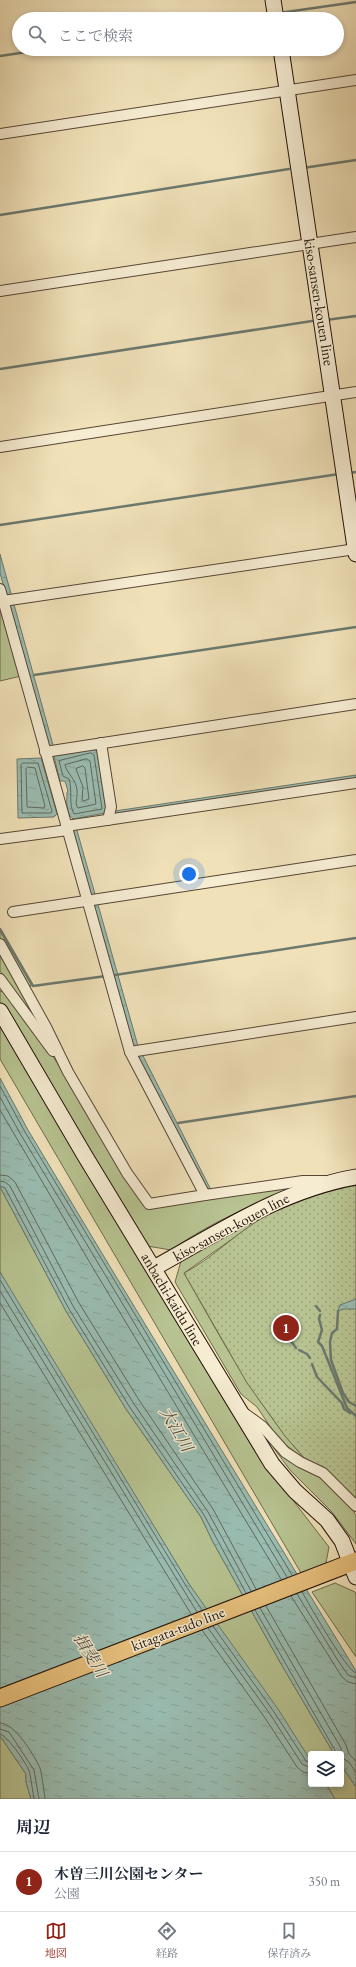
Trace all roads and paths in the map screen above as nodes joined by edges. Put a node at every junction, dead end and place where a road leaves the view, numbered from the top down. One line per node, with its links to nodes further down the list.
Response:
1 (273, 0): 2 (main road)
2 (275, 12)
3 (282, 56): 5 (main road, kiso-sansen-kouen line)
4 (356, 80): 5 (street)
5 (287, 91): 6 (street); 8 (main road, kiso-sansen-kouen line)
6 (0, 134)
7 (356, 237): 8 (street)
8 (310, 244): 9 (street); 11 (main road, kiso-sansen-kouen line)
9 (0, 291)
10 (356, 392): 11 (street)
11 (333, 396): 12 (street); 13 (main road, kiso-sansen-kouen line)
12 (0, 447)
13 (356, 550): 15 (street)
14 (0, 589): 15 (street)
15 (8, 600): 18 (street)
16 (356, 704): 17 (street)
17 (101, 743): 18 (street); 20 (street)
18 (50, 751): 21 (street)
19 (356, 783): 20 (street)
20 (109, 814): 21 (street)
21 (67, 828): 22 (street); 24 (street)
22 (0, 839)
23 (356, 860): 24 (street)
24 (91, 900): 25 (street); 30 (street)
25 (12, 912)
26 (0, 944): 31 (street)
27 (0, 979): 31 (street)
28 (0, 1011): 35 (main road, anbachi-kaidu line)
29 (356, 1017): 30 (street)
30 (135, 1051): 34 (street)
31 (68, 1072): 34 (street)
32 (356, 1177): 33 (main road, kiso-sansen-kouen line)
33 (334, 1181): 34 (street); 35 (main road, kiso-sansen-kouen line)
34 (205, 1195)
35 (154, 1268): 36 (main road, anbachi-kaidu line)
36 (237, 1408): 37 (street); 38 (main road, anbachi-kaidu line)
37 (356, 1506)
38 (354, 1567): 39 (main road, kitagata-tado line)
39 (0, 1698)

